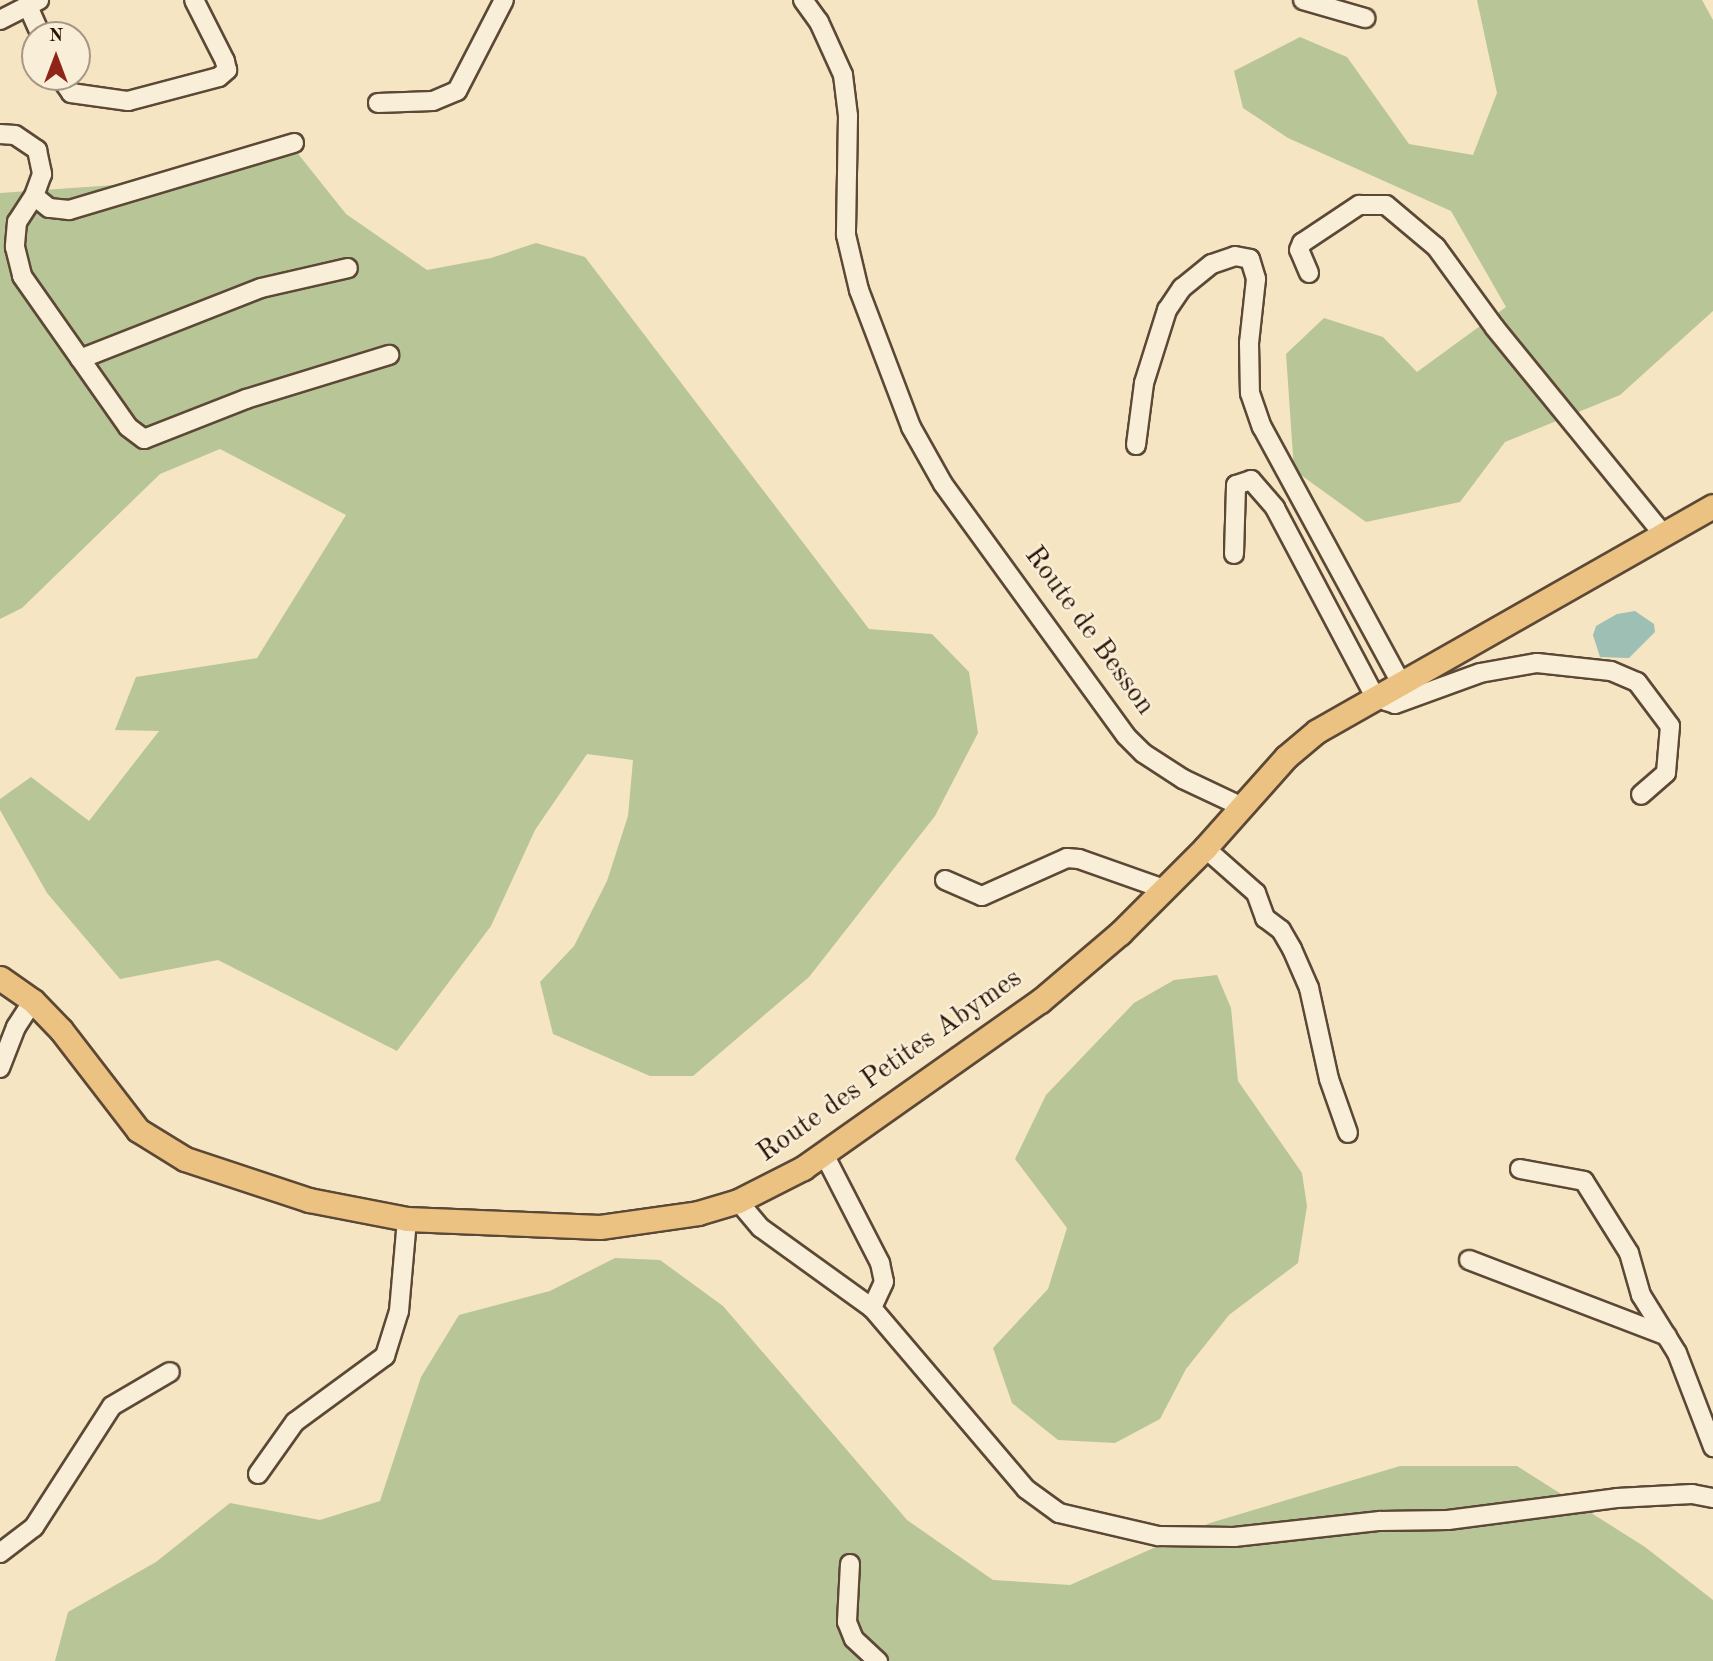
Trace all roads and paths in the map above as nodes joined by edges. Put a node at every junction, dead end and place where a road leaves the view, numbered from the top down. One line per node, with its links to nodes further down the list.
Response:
1 (194, 0): 9 (street)
2 (504, 0): 10 (street)
3 (803, 0): 24 (street, Route de Besson)
4 (1303, 0): 6 (street)
5 (33, 2): 7 (street); 8 (street)
6 (1365, 18)
7 (0, 20)
8 (38, 21)
9 (70, 91)
10 (378, 103)
11 (0, 134): 13 (street)
12 (294, 143): 13 (street)
13 (34, 196): 17 (street)
14 (348, 268): 17 (street)
15 (1309, 274): 20 (street)
16 (389, 355): 17 (street)
17 (80, 359)
18 (1136, 445): 22 (street)
19 (1713, 506): 20 (main road)
20 (1664, 535): 22 (main road)
21 (1234, 554): 22 (street)
22 (1386, 691): 23 (street); 24 (main road)
23 (1642, 795)
24 (1240, 806): 25 (main road, Route des Petites Abymes)
25 (1205, 848): 27 (main road, Route des Petites Abymes); 31 (street)
26 (945, 880): 27 (street)
27 (1164, 889): 32 (main road, Route des Petites Abymes)
28 (0, 978): 29 (main road, Route des Petites Abymes)
29 (33, 1001): 30 (street); 35 (main road, Route des Petites Abymes)
30 (0, 1068)
31 (1348, 1133)
32 (824, 1154): 34 (main road, Route des Petites Abymes); 37 (street)
33 (1520, 1169): 38 (street)
34 (738, 1201): 35 (main road, Route des Petites Abymes); 37 (street)
35 (407, 1219): 41 (street)
36 (1469, 1259): 38 (street)
37 (872, 1308): 42 (street)
38 (1667, 1336): 40 (street)
39 (170, 1372): 43 (street)
40 (1713, 1447)
41 (258, 1474)
42 (1713, 1498)
43 (0, 1553)
44 (850, 1564): 45 (street)
45 (878, 1661)

